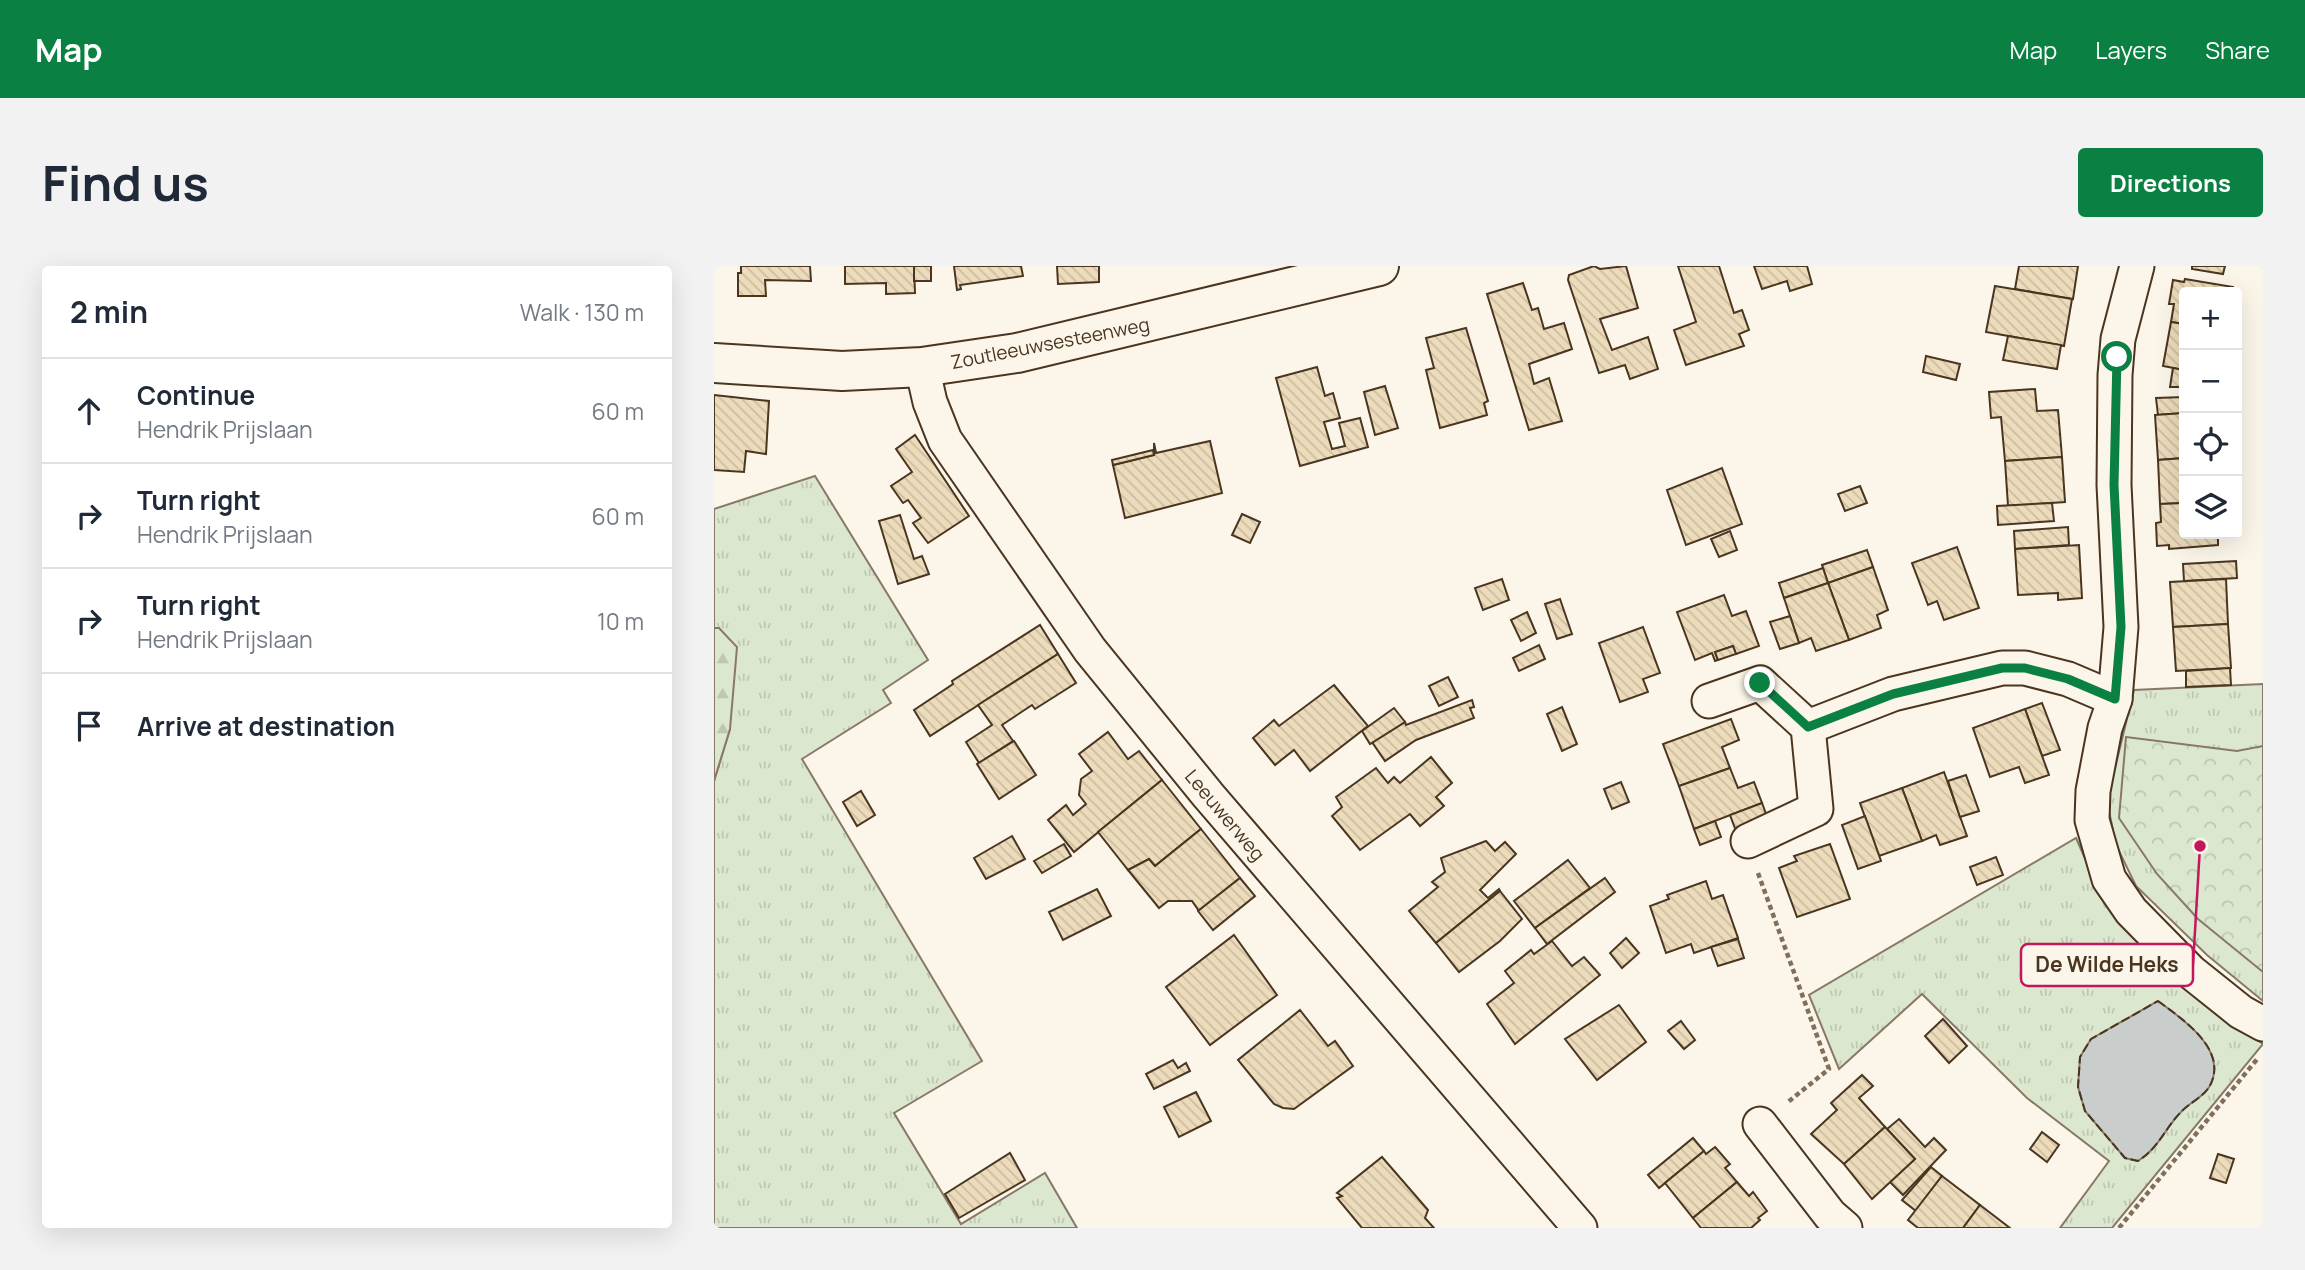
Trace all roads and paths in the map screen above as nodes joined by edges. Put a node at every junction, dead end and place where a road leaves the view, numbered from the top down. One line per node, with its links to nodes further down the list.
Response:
1 (1379, 266): 4 (street, Zoutleeuwsesteenweg)
2 (2137, 266): 5 (street)
3 (714, 363): 4 (street, Zoutleeuwsesteenweg)
4 (922, 367): 12 (street, Leeuwerweg)
5 (2115, 699): 7 (street); 9 (street)
6 (1709, 701): 7 (street)
7 (1808, 727): 8 (street)
8 (1748, 841): 11 (path)
9 (2263, 1024)
10 (2263, 1053): 14 (path)
11 (1760, 1124): 13 (street)
12 (1580, 1228)
13 (1844, 1228)
14 (2119, 1228)

